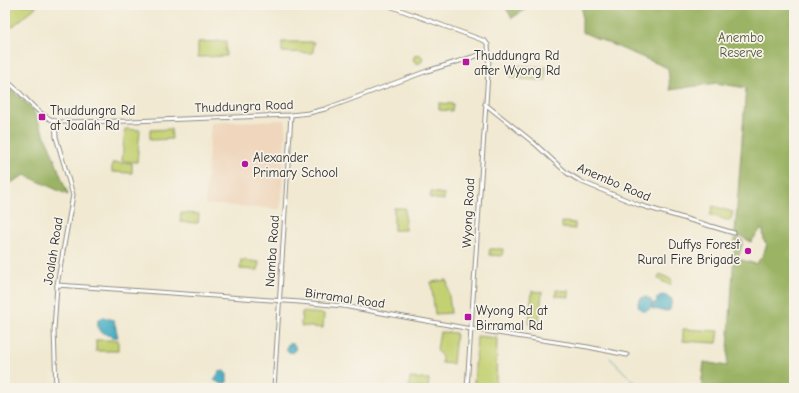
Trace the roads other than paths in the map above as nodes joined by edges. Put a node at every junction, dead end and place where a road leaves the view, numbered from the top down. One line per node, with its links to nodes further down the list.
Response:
1 (387, 5): 2 (street, Wyong Road)
2 (489, 52): 4 (street, Wyong Road); 5 (street, Thuddungra Road)
3 (5, 80): 6 (street)
4 (485, 104): 7 (street, Anembo Road); 10 (street, Wyong Road)
5 (291, 114): 6 (street, Thuddungra Road); 9 (street, Namba Road)
6 (55, 121): 8 (street, Joalah Road)
7 (734, 233)
8 (57, 285): 9 (street, Birramal Road); 12 (street, Joalah Road)
9 (279, 300): 10 (street, Birramal Road); 13 (street, Namba Road)
10 (471, 330): 11 (street, Birramal Road); 14 (street, Wyong Road)
11 (627, 355)
12 (56, 388)
13 (274, 388)
14 (467, 388)

